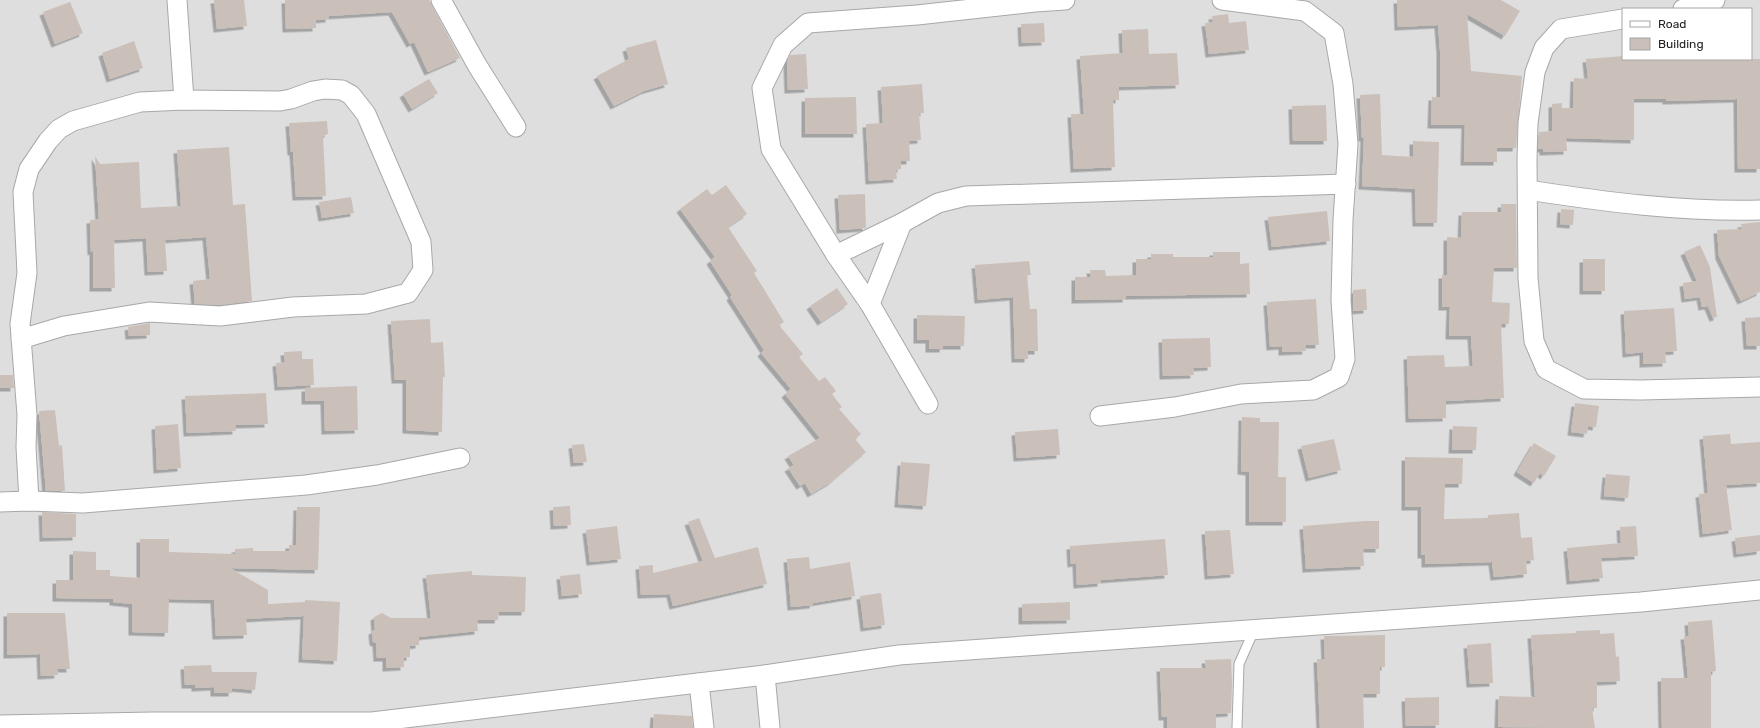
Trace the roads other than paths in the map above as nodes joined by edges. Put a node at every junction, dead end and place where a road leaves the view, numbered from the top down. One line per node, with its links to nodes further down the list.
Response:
1 (176, 0): 9 (street)
2 (441, 0): 10 (street)
3 (1065, 0): 6 (street)
4 (1222, 0): 11 (street)
5 (1715, 0): 7 (street)
6 (1035, 1): 15 (street)
7 (1688, 8)
8 (1622, 19): 12 (street)
9 (184, 100): 17 (street); 17 (street)
10 (516, 127)
11 (1346, 184): 14 (street); 20 (street)
12 (1528, 190): 13 (street); 18 (street)
13 (1760, 210)
14 (902, 223): 15 (street); 16 (street)
15 (836, 255): 16 (street)
16 (870, 304): 19 (street)
17 (21, 339): 22 (street)
18 (1760, 387)
19 (928, 404)
20 (1100, 416)
21 (460, 458): 22 (street)
22 (29, 501): 23 (street)
23 (0, 502)
24 (1760, 590): 25 (street)
25 (1254, 630): 26 (street); 33 (lane)
26 (766, 675): 27 (street); 32 (street)
27 (699, 683): 30 (street); 31 (street)
28 (0, 725): 29 (street)
29 (153, 725): 30 (street)
30 (372, 725)
31 (704, 728)
32 (770, 728)
33 (1236, 728)

